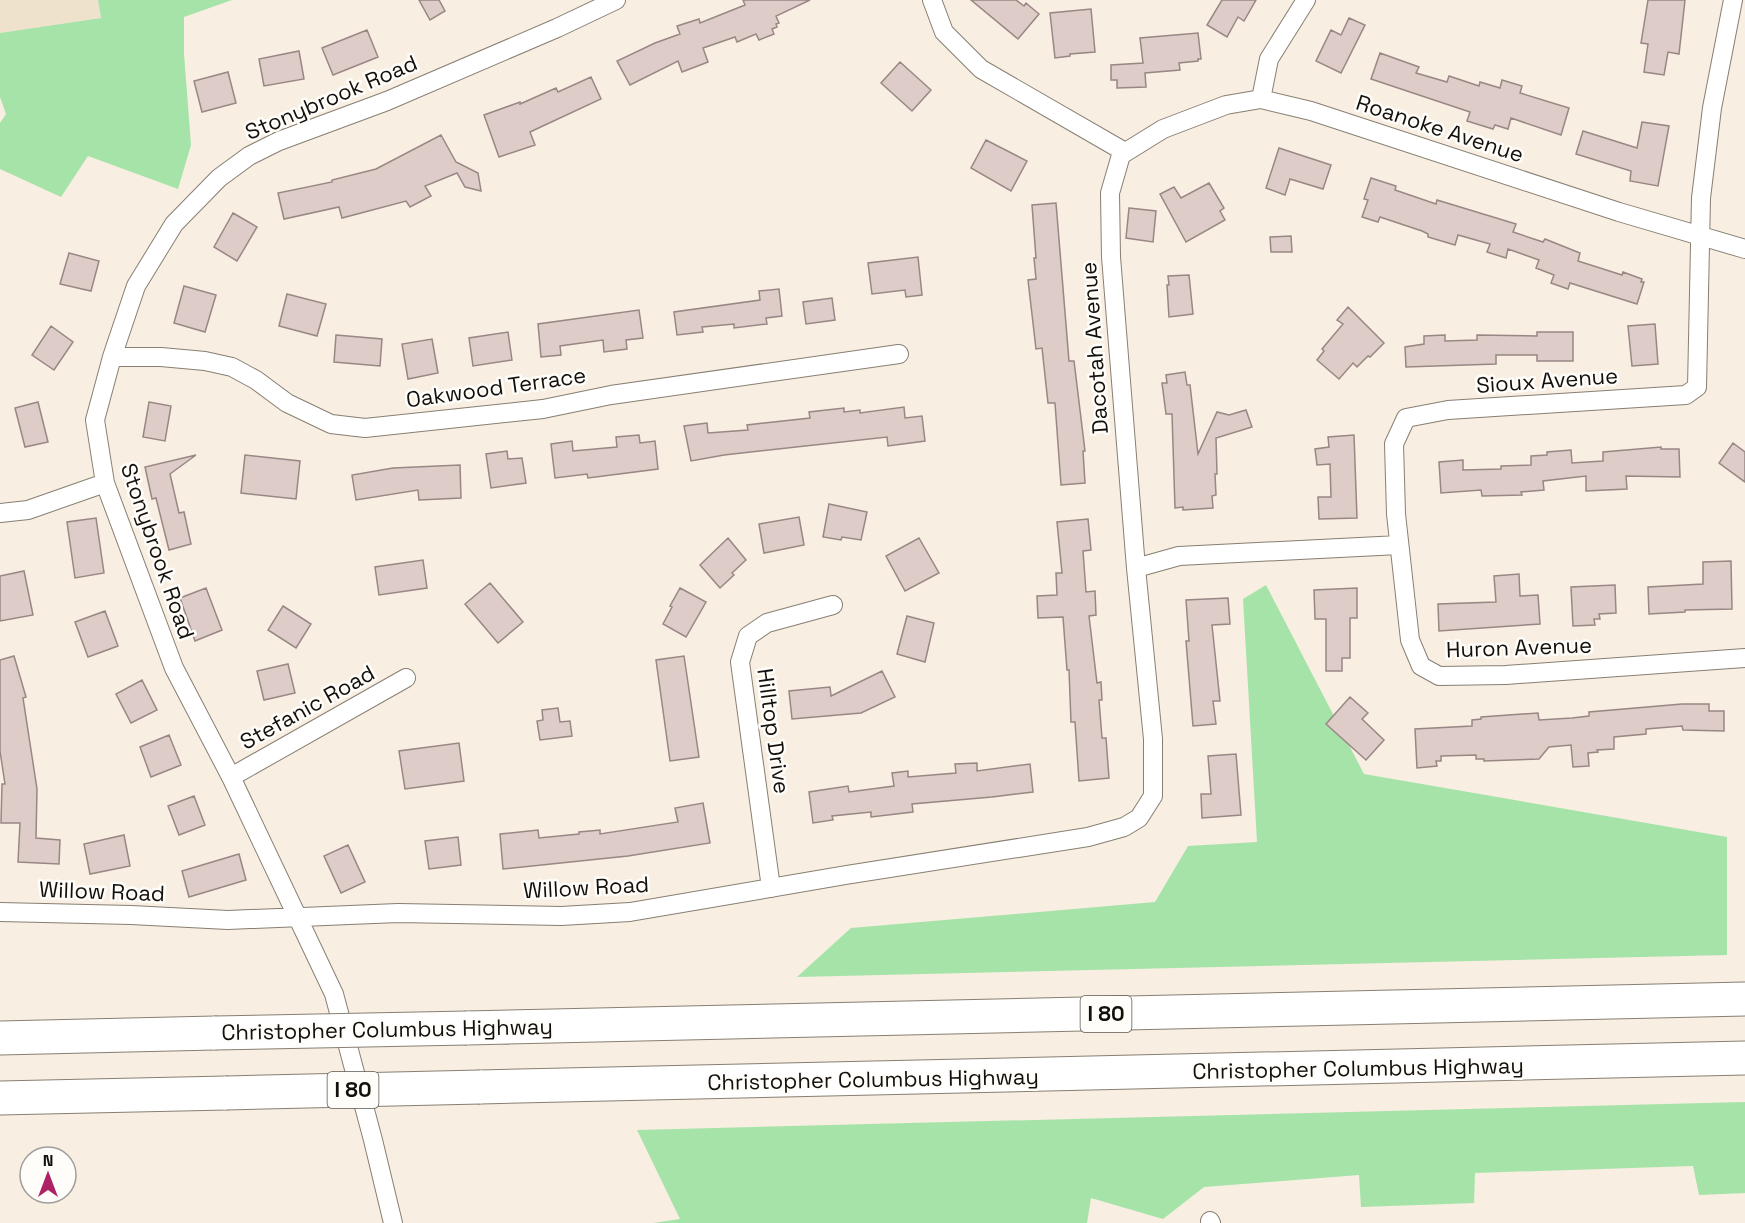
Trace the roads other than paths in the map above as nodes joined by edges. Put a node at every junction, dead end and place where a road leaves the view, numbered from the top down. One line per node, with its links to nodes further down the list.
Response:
1 (616, 0): 10 (street, Stonybrook Road)
2 (932, 0): 6 (street)
3 (1306, 0): 5 (street)
4 (1733, 0): 7 (street, Sioux Avenue)
5 (1261, 99): 6 (street, Roanoke Avenue); 7 (street, Roanoke Avenue)
6 (1125, 152): 14 (street, Dacotah Avenue)
7 (1700, 235): 8 (street, Roanoke Avenue); 13 (street, Sioux Avenue)
8 (1745, 249)
9 (900, 354): 10 (street, Oakwood Terrace)
10 (112, 357): 11 (street, Stonybrook Road)
11 (105, 483): 12 (street); 18 (street, Stonybrook Road)
12 (0, 513)
13 (1400, 545): 14 (street); 16 (street, Huron Avenue)
14 (1136, 568): 19 (street, Dacotah Avenue)
15 (833, 605): 20 (street, Hilltop Drive)
16 (1745, 658)
17 (406, 678): 18 (street, Stefanic Road)
18 (231, 777): 22 (street, Stonybrook Road)
19 (1153, 796): 20 (street, Willow Road)
20 (771, 888): 22 (street, Willow Road)
21 (0, 912): 22 (street, Willow Road)
22 (299, 917): 27 (street, Stonybrook Road)
23 (1745, 999): 24 (highway, Christopher Columbus Highway / I 80, bridge)
24 (0, 1038)
25 (1745, 1058): 26 (highway, Christopher Columbus Highway / I 80, bridge)
26 (0, 1098)
27 (393, 1223)

